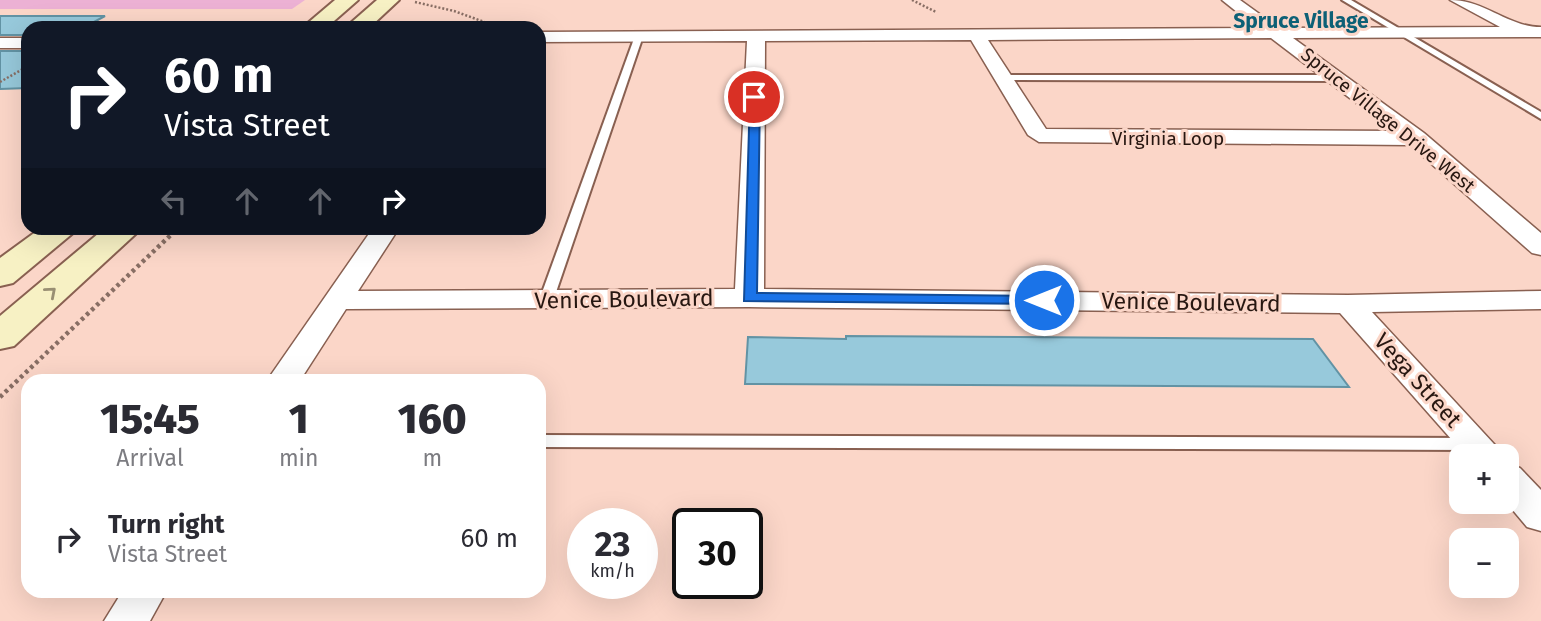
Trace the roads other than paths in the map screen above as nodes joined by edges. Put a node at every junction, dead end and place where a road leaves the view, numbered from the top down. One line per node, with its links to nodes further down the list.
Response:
1 (348, 0): 6 (main road)
2 (389, 0): 7 (main road)
3 (1230, 0): 10 (street, Spruce Village Drive West)
4 (1346, 0): 12 (lane)
5 (1458, 0): 8 (street)
6 (322, 21)
7 (364, 21)
8 (1522, 32): 9 (street); 12 (street); 16 (street)
9 (1541, 32)
10 (1279, 33): 11 (street); 12 (street); 19 (street, Spruce Village Drive West)
11 (976, 34): 14 (street); 20 (street, Virginia Loop)
12 (1403, 34): 21 (lane)
13 (639, 36): 14 (street); 15 (street); 31 (lane)
14 (756, 36): 28 (street)
15 (546, 37)
16 (1541, 42)
17 (0, 43): 18 (street)
18 (21, 43)
19 (1338, 78): 20 (lane); 22 (street, Spruce Village Drive West)
20 (1004, 79): 22 (street, Virginia Loop)
21 (1541, 116)
22 (1416, 138): 26 (street, Spruce Village Drive West)
23 (53, 235): 27 (main road)
24 (117, 235): 33 (main road, one-way to 24)
25 (381, 235): 29 (street)
26 (1541, 247)
27 (0, 275)
28 (749, 298): 31 (street, Venice Boulevard); 32 (street, Venice Boulevard)
29 (337, 300): 31 (street, Venice Boulevard); 34 (street)
30 (1541, 300): 32 (street, Venice Boulevard)
31 (546, 301)
32 (1348, 304): 36 (street, Vega Street)
33 (0, 337)
34 (287, 374)
35 (546, 441): 37 (lane)
36 (1476, 444)
37 (1449, 450)
38 (1519, 491): 39 (street)
39 (1541, 516)
40 (141, 598): 41 (street)
41 (126, 621)

